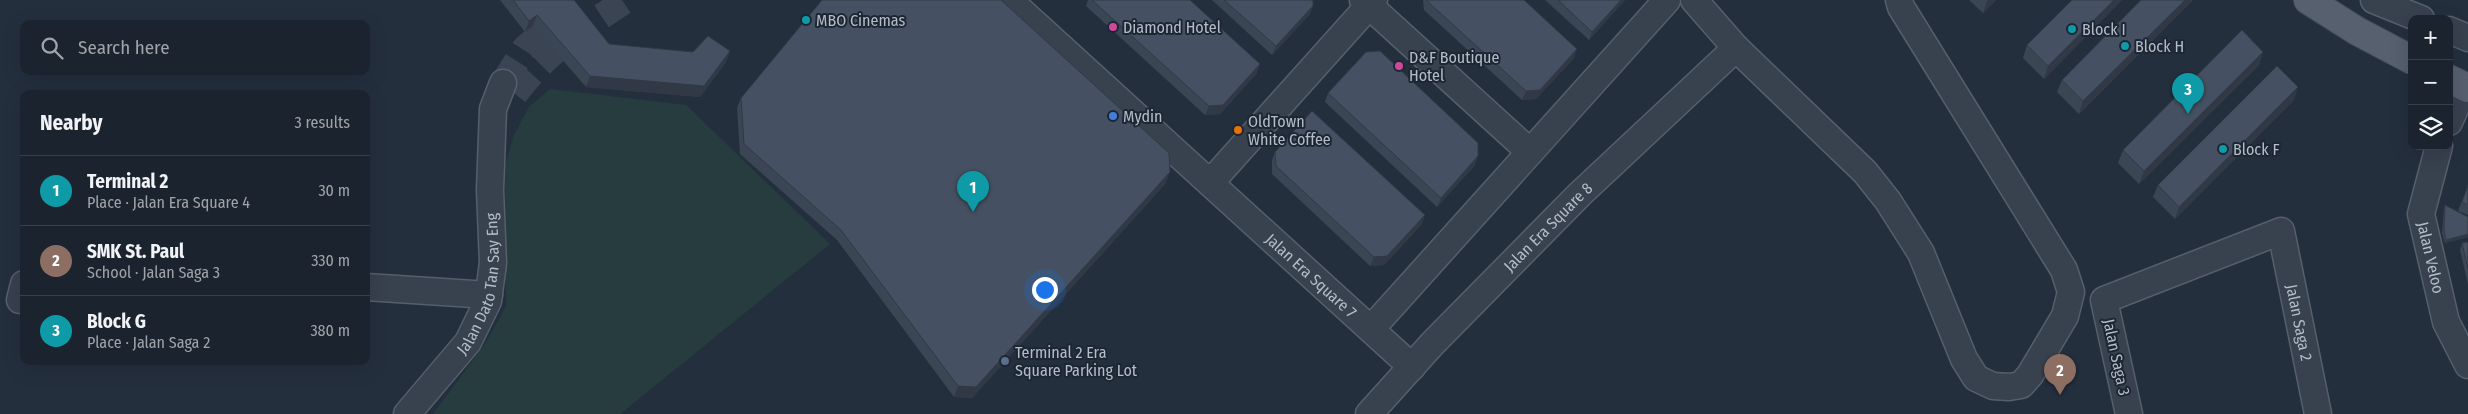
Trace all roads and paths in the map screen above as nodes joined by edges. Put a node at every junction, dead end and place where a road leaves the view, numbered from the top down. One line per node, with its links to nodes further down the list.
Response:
1 (1008, 0): 18 (street, Jalan Era Square 7)
2 (1667, 0): 17 (street)
3 (1694, 0): 11 (street)
4 (1899, 0): 11 (street)
5 (2308, 0): 12 (main road)
6 (2374, 0): 8 (street)
7 (1369, 2): 17 (street); 18 (street)
8 (2411, 15)
9 (2453, 32): 10 (street)
10 (2468, 38)
11 (1736, 48): 24 (street, Jalan Era Square 8)
12 (2408, 58)
13 (2461, 85): 15 (street)
14 (509, 88): 21 (street, Jalan Dato Tan Say Eng)
15 (2453, 110)
16 (2438, 150): 23 (street, Jalan Veloo)
17 (1530, 152): 22 (street)
18 (1210, 183): 22 (street, Jalan Era Square 7)
19 (2281, 231): 27 (street, Jalan Saga 3); 28 (street, Jalan Saga 2)
20 (370, 286): 21 (street)
21 (489, 295): 25 (street, Jalan Dato Tan Say Eng)
22 (1371, 329): 24 (street, Jalan Era Square 7)
23 (2468, 365)
24 (1412, 367): 26 (street, Jalan Era Square 8)
25 (407, 414)
26 (1369, 414)
27 (2129, 414)
28 (2318, 414)

